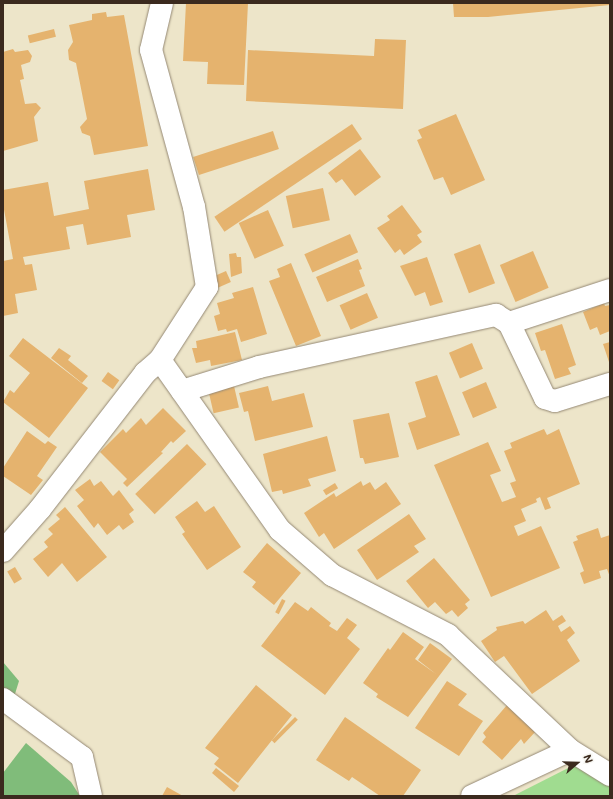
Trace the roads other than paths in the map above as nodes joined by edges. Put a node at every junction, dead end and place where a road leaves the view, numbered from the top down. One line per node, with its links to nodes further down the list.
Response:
1 (162, 3): 4 (street)
2 (610, 290): 3 (street)
3 (509, 323): 5 (street); 6 (street)
4 (160, 360): 6 (street); 7 (street)
5 (610, 384)
6 (182, 390): 9 (street)
7 (3, 551)
8 (3, 699): 11 (street)
9 (570, 750): 10 (street); 12 (street)
10 (610, 775)
11 (91, 796)
12 (472, 796)

